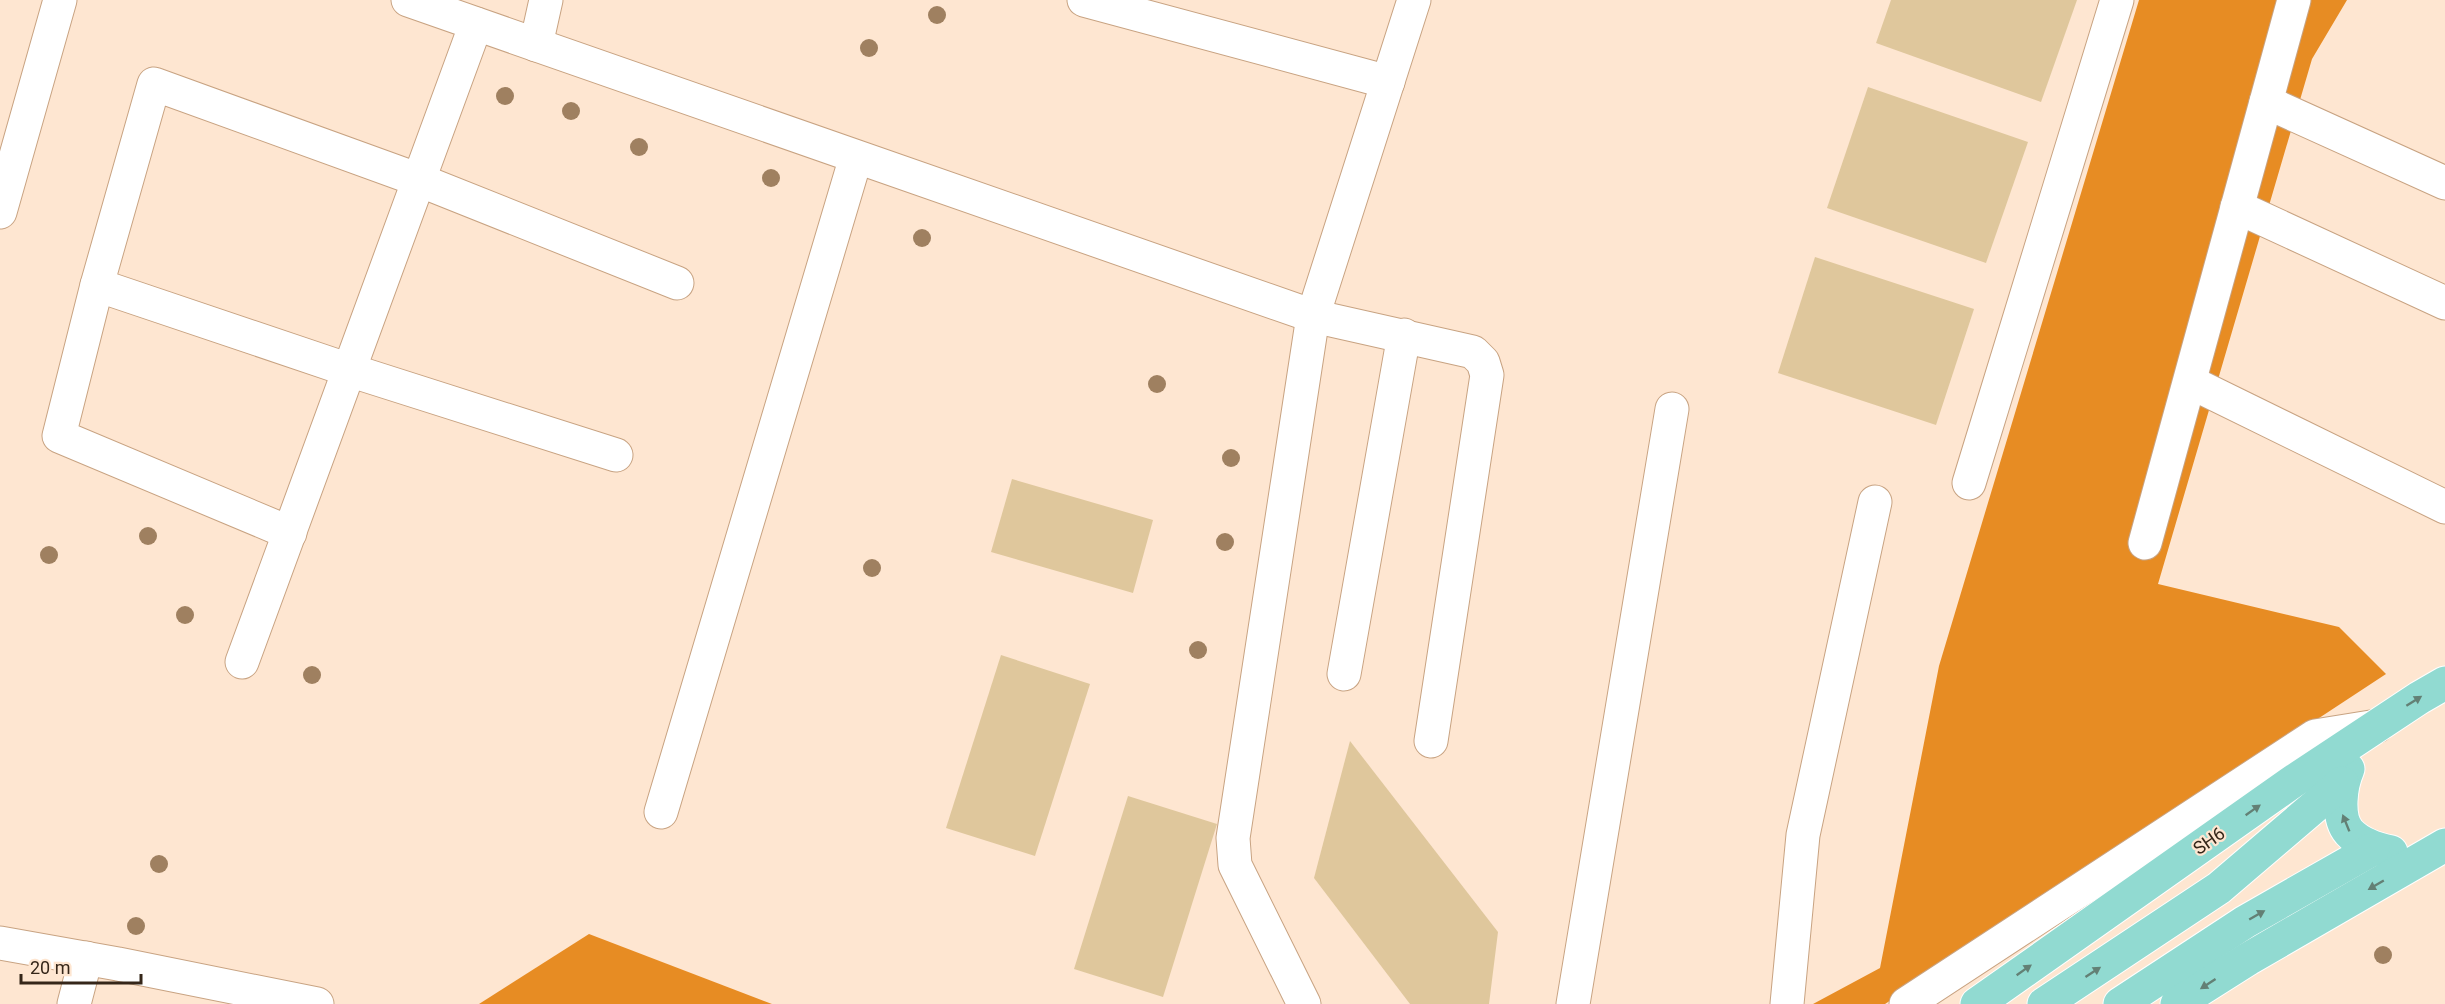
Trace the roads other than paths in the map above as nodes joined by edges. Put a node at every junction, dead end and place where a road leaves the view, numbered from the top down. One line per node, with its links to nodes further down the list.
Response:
1 (60, 0): 17 (street)
2 (408, 0): 9 (street)
3 (546, 0): 10 (street)
4 (1084, 0): 8 (street)
5 (1414, 0): 11 (street)
6 (2117, 0): 27 (street)
7 (2294, 0): 12 (street)
8 (1155, 9): 11 (street)
9 (476, 24): 10 (street); 14 (street)
10 (536, 45): 13 (street)
11 (1388, 82): 21 (street)
12 (2266, 102): 15 (street); 16 (street)
13 (856, 157): 21 (street); 38 (street)
14 (420, 180): 18 (street); 19 (street); 23 (street)
15 (2445, 183)
16 (2237, 207): 20 (street); 24 (street)
17 (0, 212)
18 (677, 283)
19 (97, 285): 23 (street); 30 (street)
20 (2445, 303)
21 (1314, 316): 22 (street); 41 (street)
22 (1404, 335): 33 (street); 36 (street)
23 (349, 370): 26 (street); 30 (street)
24 (2190, 382): 29 (street); 31 (street)
25 (1672, 409): 48 (street)
26 (616, 454)
27 (1969, 483)
28 (1875, 502): 49 (street)
29 (2445, 507)
30 (290, 532): 32 (street)
31 (2145, 543)
32 (242, 662)
33 (1344, 674)
34 (2445, 683): 35 (main road, SH6, one-way to 34)
35 (2377, 726): 37 (main road); 50 (street); 51 (main road, SH6, one-way to 35)
36 (1431, 741)
37 (2342, 783): 39 (main road, one-way to 37); 52 (main road, one-way to 37)
38 (661, 812)
39 (2373, 849): 40 (main road); 53 (main road, one-way to 39)
40 (2441, 850): 54 (main road, one-way to 54)
41 (1250, 896): 46 (street); 47 (street)
42 (0, 943): 43 (street)
43 (86, 958): 44 (street); 45 (street)
44 (74, 1004)
45 (317, 1004)
46 (1304, 1004)
47 (1327, 1004)
48 (1573, 1004)
49 (1787, 1004)
50 (1906, 1004)
51 (1977, 1004)
52 (2044, 1004)
53 (2120, 1004)
54 (2177, 1004)

